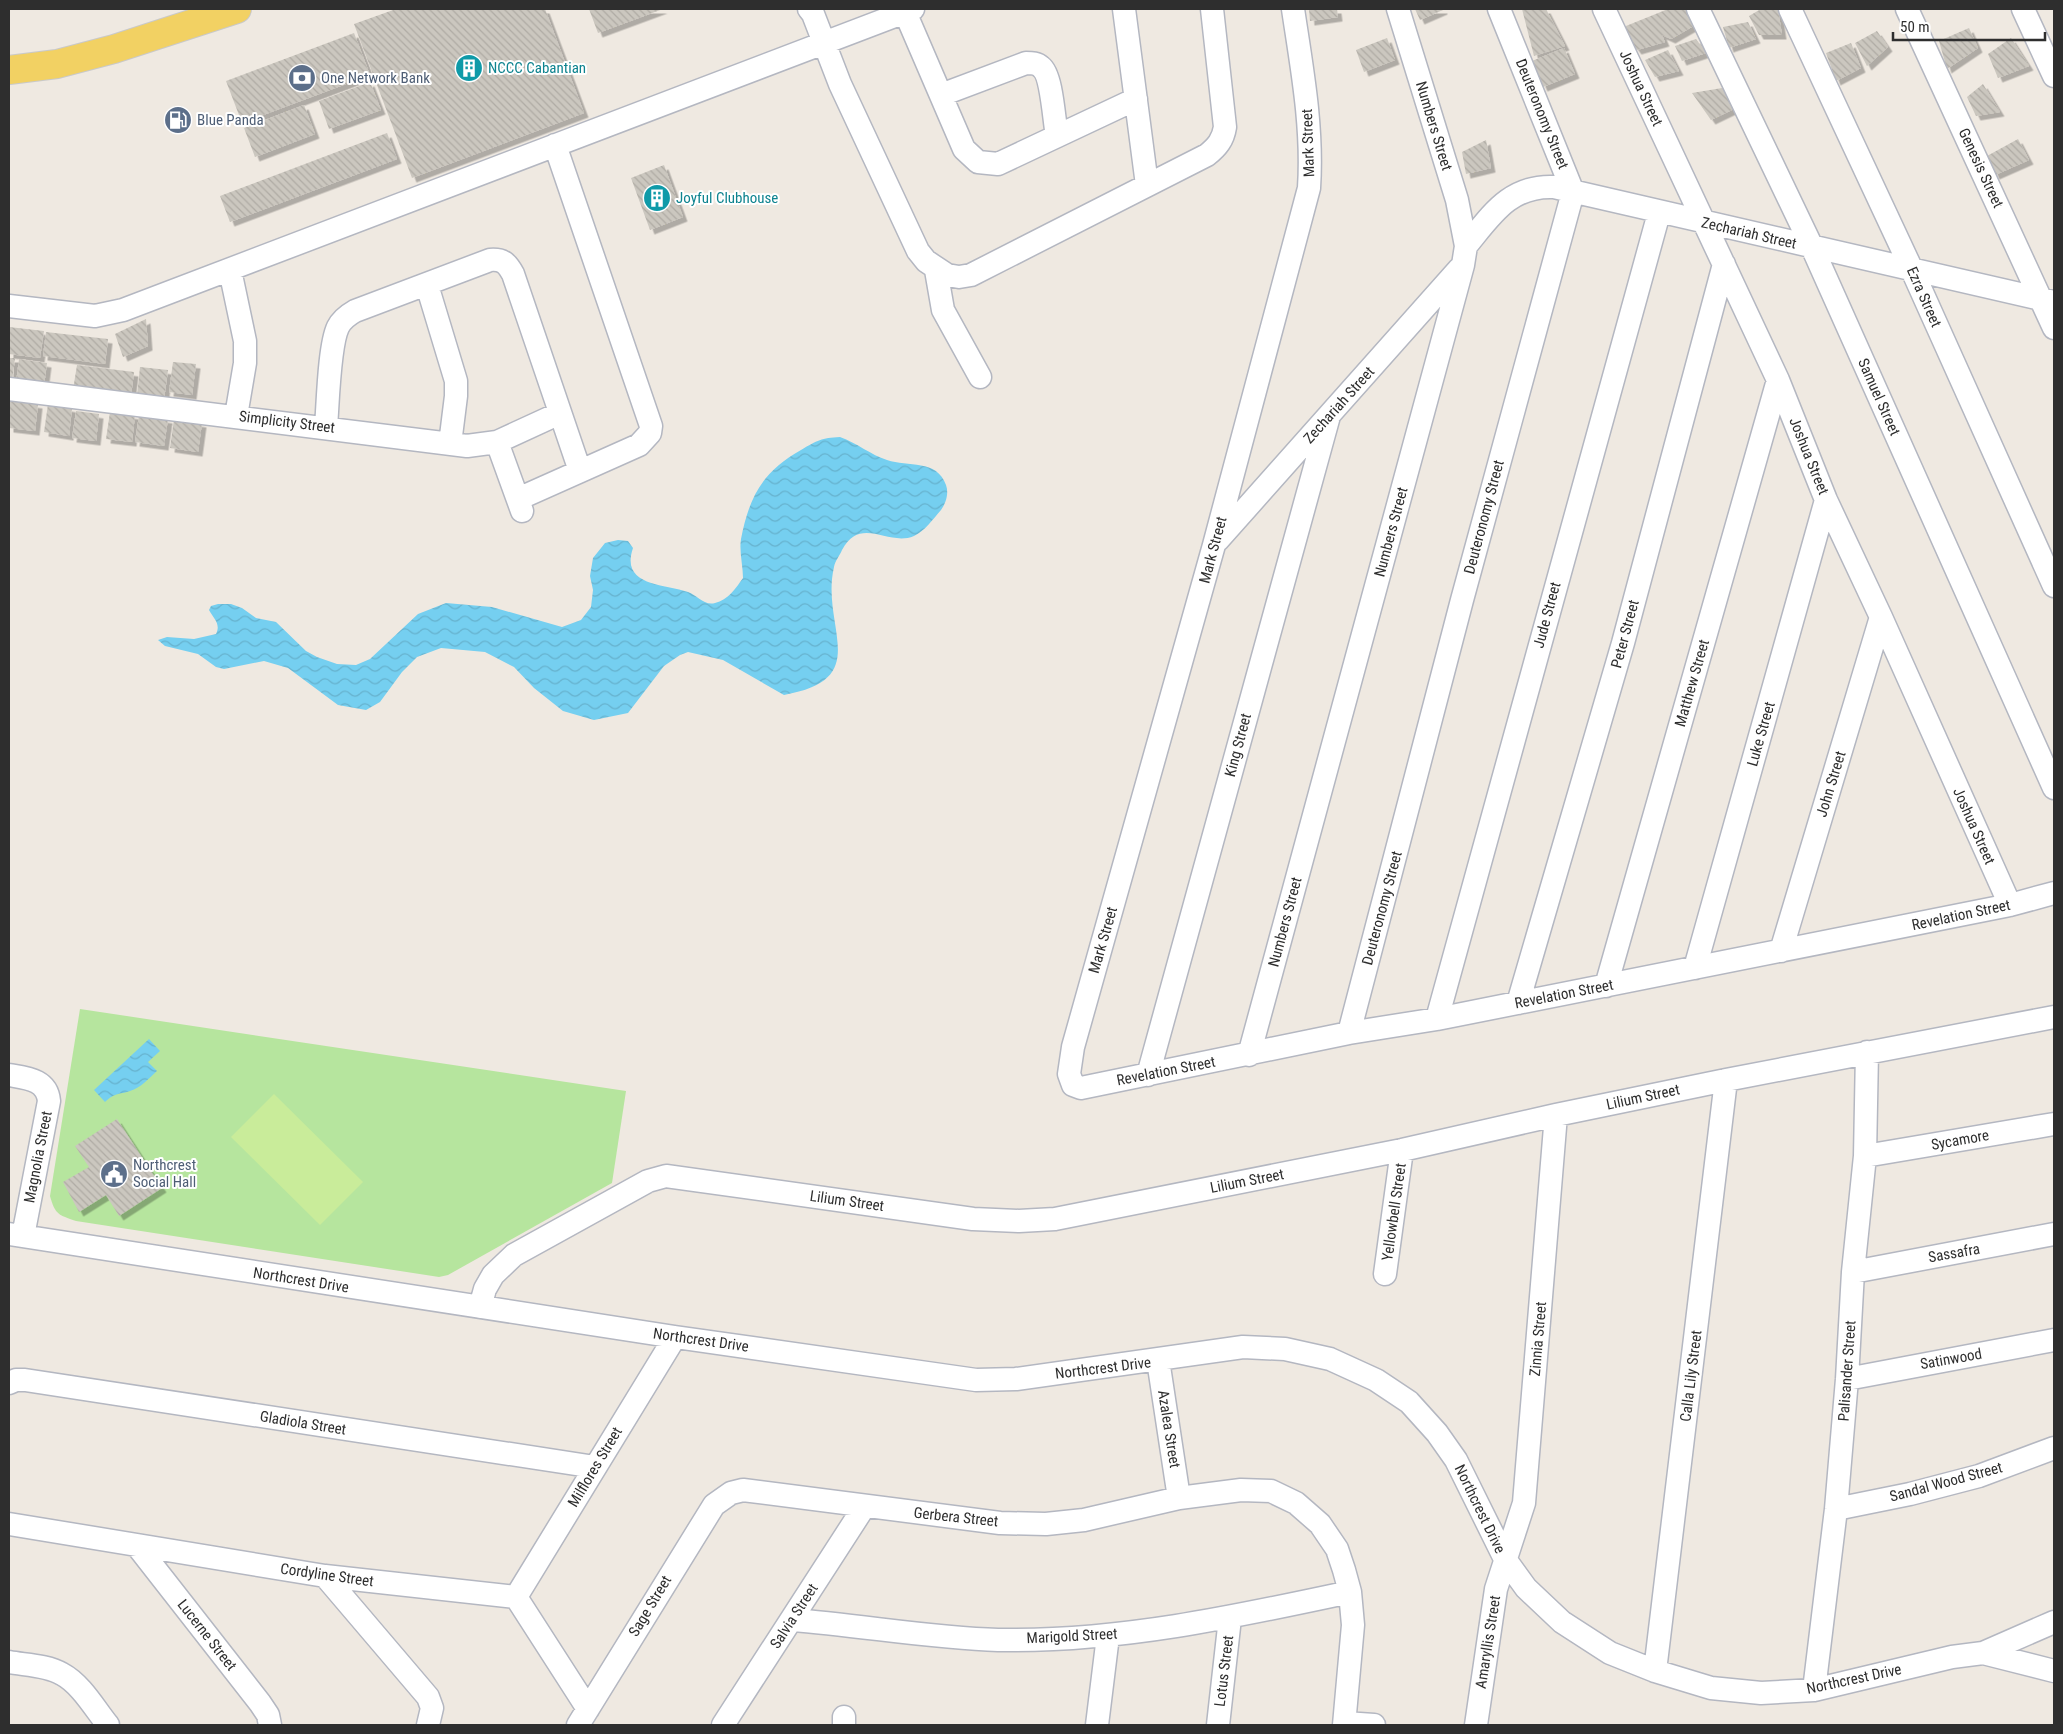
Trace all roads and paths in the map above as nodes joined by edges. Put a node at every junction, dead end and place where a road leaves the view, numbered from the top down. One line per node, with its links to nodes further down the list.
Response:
1 (238, 9): 15 (main road)
2 (1124, 9): 18 (street)
3 (1212, 9): 21 (street)
4 (1293, 9): 46 (street, Mark Street)
5 (1398, 9): 26 (street, Numbers Street)
6 (1499, 9): 22 (street, Deuteronomy Street)
7 (1604, 9): 24 (street, Joshua Street)
8 (1698, 9): 25 (street, Samuel Street)
9 (1790, 9): 30 (street, Ezra Street)
10 (1907, 9): 32 (street, Genesis Street)
11 (2023, 9): 16 (street)
12 (812, 10): 14 (street)
13 (909, 10): 14 (street); 17 (street)
14 (824, 43): 20 (street); 29 (street)
15 (9, 70)
16 (2054, 76)
17 (941, 95): 19 (street); 19 (street)
18 (1136, 99): 19 (street); 21 (street)
19 (1057, 136)
20 (555, 144): 28 (street); 44 (street)
21 (1147, 185): 29 (street)
22 (1573, 192): 23 (street, Zechariah Street); 26 (street, Zechariah Street); 58 (street, Deuteronomy Street)
23 (1660, 213): 24 (street, Zechariah Street); 57 (street, Jude Street)
24 (1703, 222): 25 (street, Zechariah Street); 27 (street, Joshua Street)
25 (1812, 247): 30 (street, Zechariah Street); 49 (street, Samuel Street)
26 (1464, 256): 40 (street, Zechariah Street); 60 (street, Numbers Street)
27 (1724, 264): 36 (street, Joshua Street); 55 (street, Peter Street)
28 (230, 270): 33 (street); 39 (street)
29 (936, 270): 35 (street)
30 (1912, 270): 32 (street, Zechariah Street); 47 (street, Ezra Street)
31 (426, 285): 38 (street); 41 (street); 43 (street)
32 (2048, 301): 34 (street, Genesis Street)
33 (9, 306)
34 (2054, 328)
35 (980, 377)
36 (1778, 380): 45 (street, Joshua Street); 54 (street, Matthew Street)
37 (9, 389): 39 (street, Simplicity Street)
38 (560, 413): 42 (street, Simplicity Street); 44 (street)
39 (236, 416): 41 (street, Simplicity Street)
40 (1329, 416): 46 (street, Zechariah Street); 62 (street, King Street)
41 (326, 427): 43 (street, Simplicity Street)
42 (497, 442): 43 (street, Simplicity Street); 44 (street)
43 (450, 444)
44 (580, 472)
45 (1826, 500): 48 (street, Joshua Street); 53 (street, Luke Street)
46 (1214, 545): 64 (street, Mark Street)
47 (2054, 586)
48 (1881, 617): 51 (street, Joshua Street); 52 (street, John Street)
49 (2054, 788)
50 (2054, 893): 51 (street, Revelation Street)
51 (2010, 905): 52 (street, Revelation Street)
52 (1780, 951): 53 (street, Revelation Street)
53 (1695, 968): 54 (street, Revelation Street)
54 (1606, 986): 55 (street, Revelation Street)
55 (1518, 1003): 57 (street, Revelation Street)
56 (2054, 1017): 59 (street, Lilium Street)
57 (1437, 1019): 58 (street, Revelation Street)
58 (1349, 1033): 60 (street, Revelation Street)
59 (1868, 1052): 63 (street, Lilium Street); 68 (street, Palisander Street)
60 (1249, 1055): 62 (street, Revelation Street)
61 (9, 1075): 70 (street, Magnolia Street)
62 (1148, 1075): 64 (street, Revelation Street)
63 (1726, 1080): 65 (street, Lilium Street); 97 (street, Calla Lily Street)
64 (1073, 1085)
65 (1556, 1115): 67 (street, Lilium Street); 87 (street, Zinnia Street)
66 (2054, 1124): 68 (street, Sycamore)
67 (1402, 1150): 72 (street, Yellowbell Street); 73 (street, Lilium Street)
68 (1865, 1156): 71 (street, Palisander Street)
69 (2054, 1234): 71 (street, Sassafra)
70 (16, 1235): 73 (street, Northcrest Drive)
71 (1853, 1272): 77 (street, Palisander Street)
72 (1385, 1274)
73 (480, 1307): 74 (street, Northcrest Drive)
74 (675, 1336): 76 (street, Northcrest Drive); 80 (street, Milflores Street)
75 (2054, 1340): 77 (street, Satinwood)
76 (1158, 1360): 82 (street, Azalea Street); 87 (street, Northcrest Drive)
77 (1847, 1378): 84 (street, Palisander Street)
78 (10, 1383): 80 (street, Gladiola Street)
79 (2054, 1448): 84 (street, Sandal Wood Street)
80 (595, 1467): 90 (street, Milflores Street)
81 (731, 1493): 83 (street, Gerbera Street); 100 (street, Sage Street)
82 (1179, 1498): 83 (street, Gerbera Street); 89 (street, Gerbera Street)
83 (864, 1507): 92 (street, Salvia Street)
84 (1836, 1509): 99 (street, Palisander Street)
85 (9, 1524): 86 (street, Cordyline Street)
86 (138, 1547): 88 (street, Cordyline Street); 103 (street, Lucerne Street)
87 (1505, 1560): 97 (street, Northcrest Drive); 109 (street, Amaryllis Street)
88 (325, 1576): 90 (street, Cordyline Street); 104 (street)
89 (1350, 1592): 91 (street, Marigold Street); 102 (street, Gerbera Street)
90 (516, 1597): 100 (street)
91 (1230, 1618): 94 (street, Marigold Street); 107 (street, Lotus Street)
92 (791, 1620): 94 (street, Marigold Street); 105 (street, Salvia Street)
93 (2054, 1622): 95 (street)
94 (1108, 1636): 106 (street)
95 (1983, 1653): 98 (street, Northcrest Drive); 99 (street, Northcrest Drive)
96 (9, 1662): 101 (street)
97 (1655, 1671): 99 (street, Northcrest Drive)
98 (2054, 1671)
99 (1814, 1690)
100 (583, 1717)
101 (97, 1720)
102 (1345, 1724): 108 (street)
103 (270, 1725)
104 (428, 1725)
105 (723, 1725)
106 (1097, 1725)
107 (1218, 1725)
108 (1374, 1725)
109 (1476, 1725)

